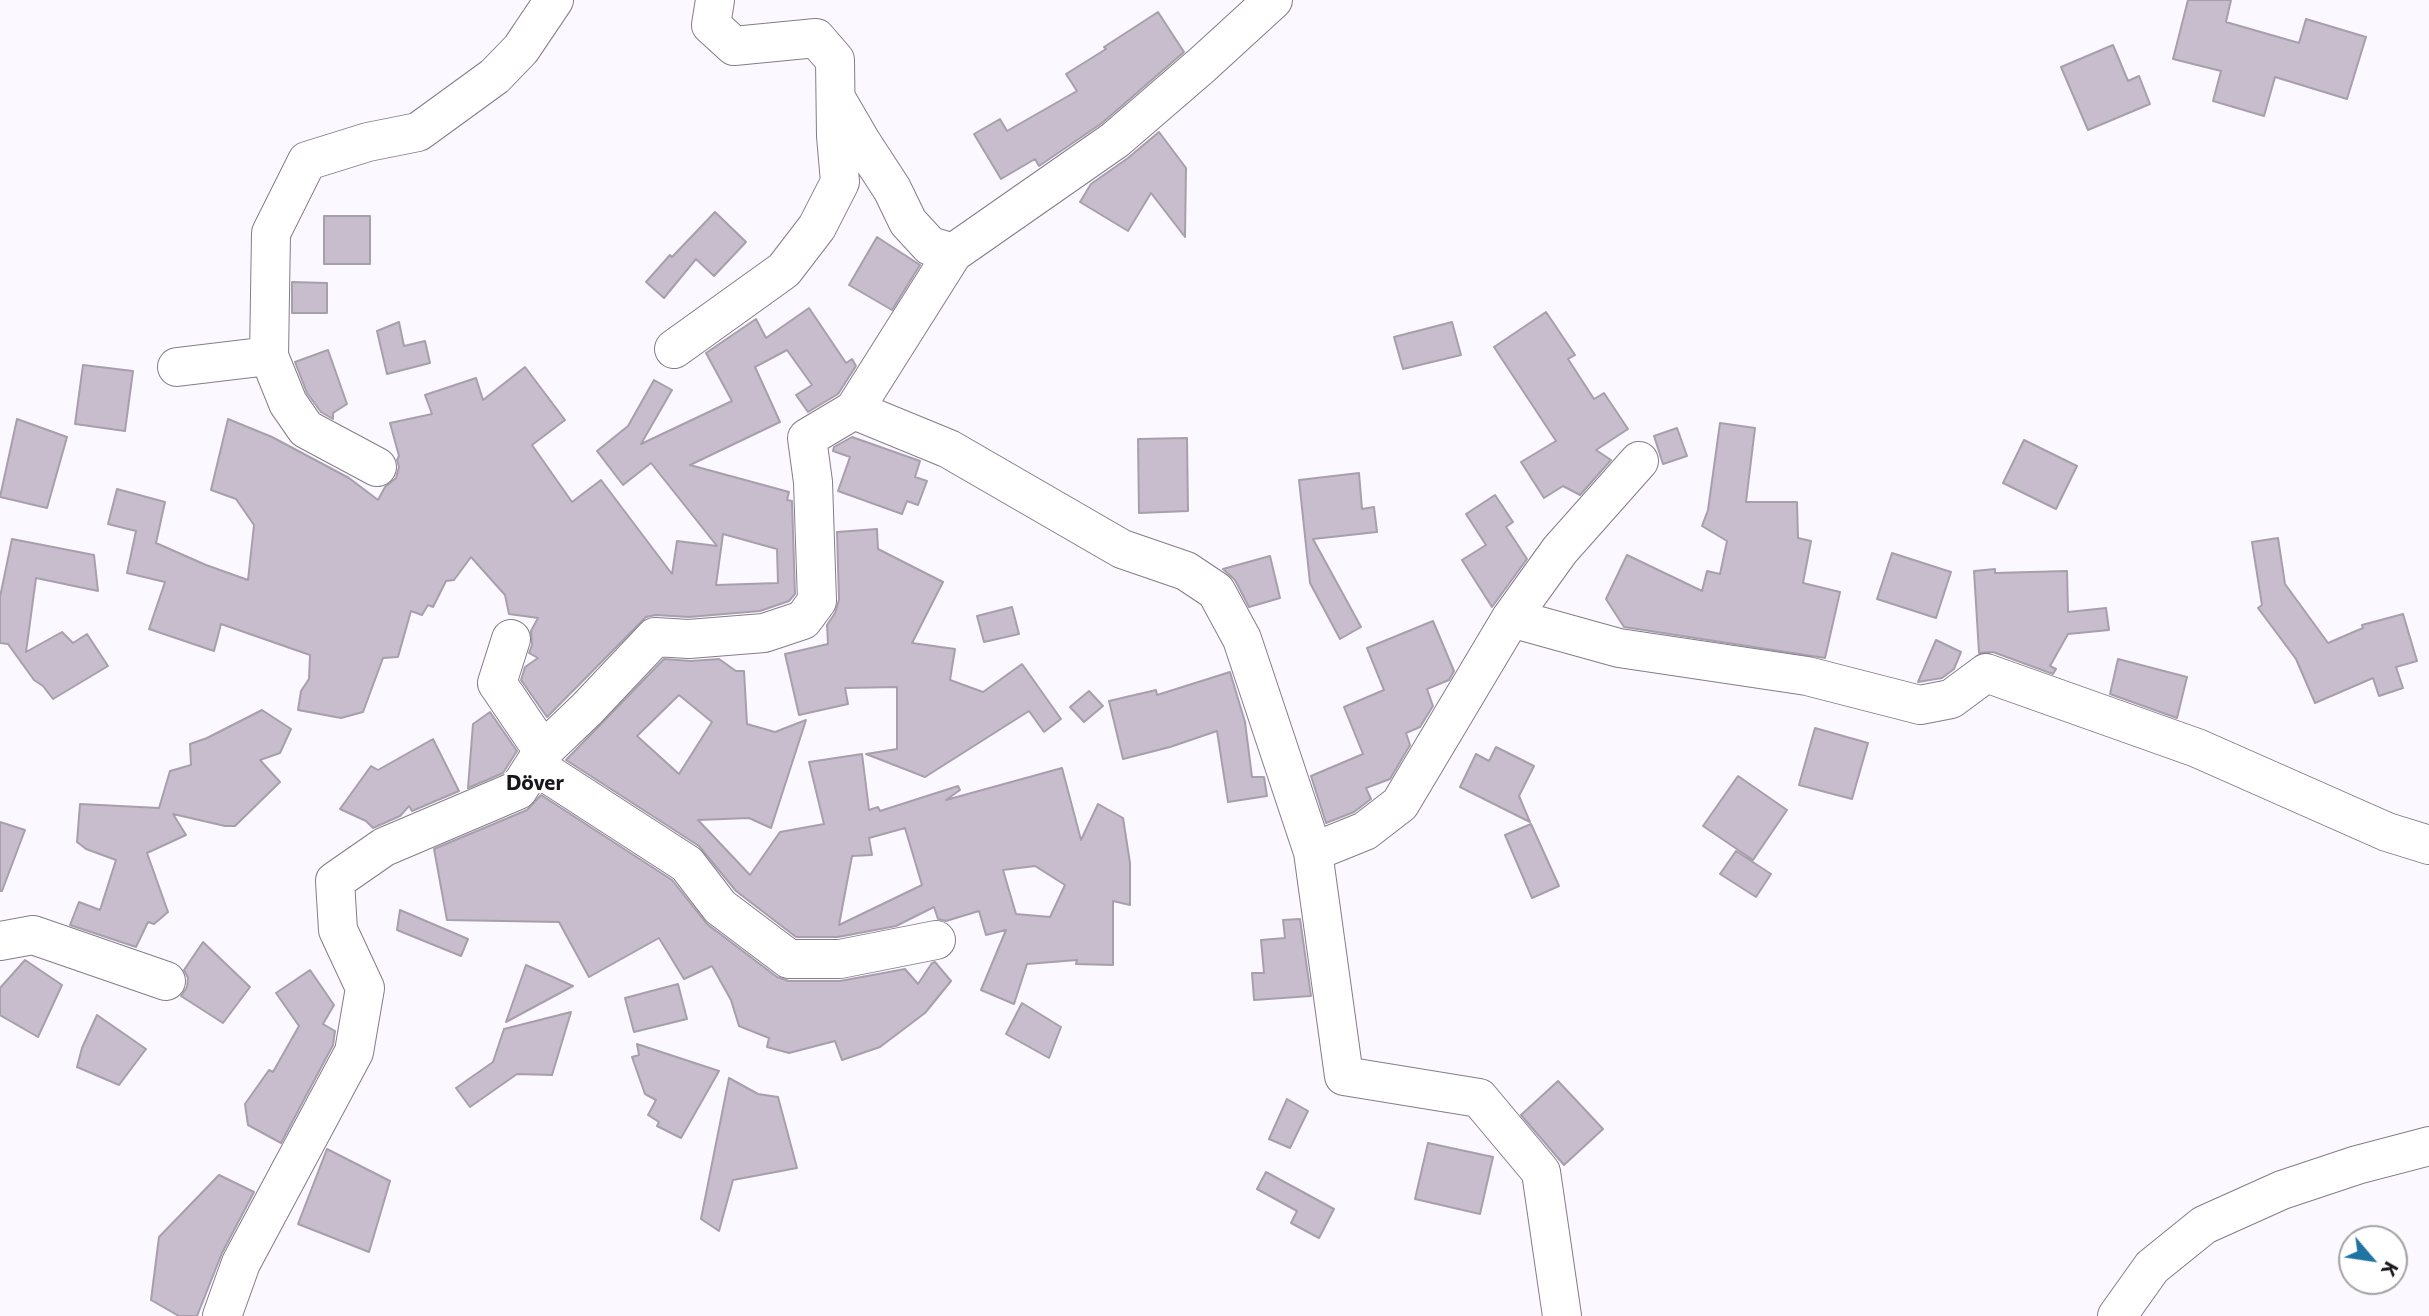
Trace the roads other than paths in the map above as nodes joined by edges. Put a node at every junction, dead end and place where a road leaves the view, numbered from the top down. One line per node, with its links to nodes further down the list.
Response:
1 (554, 0): 7 (street)
2 (715, 0): 4 (street)
3 (1273, 0): 5 (street)
4 (836, 98): 5 (street); 6 (street)
5 (953, 253): 9 (street)
6 (674, 349)
7 (269, 356): 8 (street); 11 (street)
8 (177, 367)
9 (854, 410): 14 (street); 16 (street)
10 (1639, 461): 12 (street)
11 (377, 467)
12 (1511, 618): 15 (street); 16 (street)
13 (511, 639): 14 (street)
14 (539, 758): 17 (street); 21 (street)
15 (2429, 845)
16 (1313, 852): 22 (street)
17 (936, 940)
18 (0, 941): 19 (street)
19 (166, 981)
20 (2429, 1146): 23 (street)
21 (222, 1316)
22 (1562, 1316)
23 (2117, 1316)

